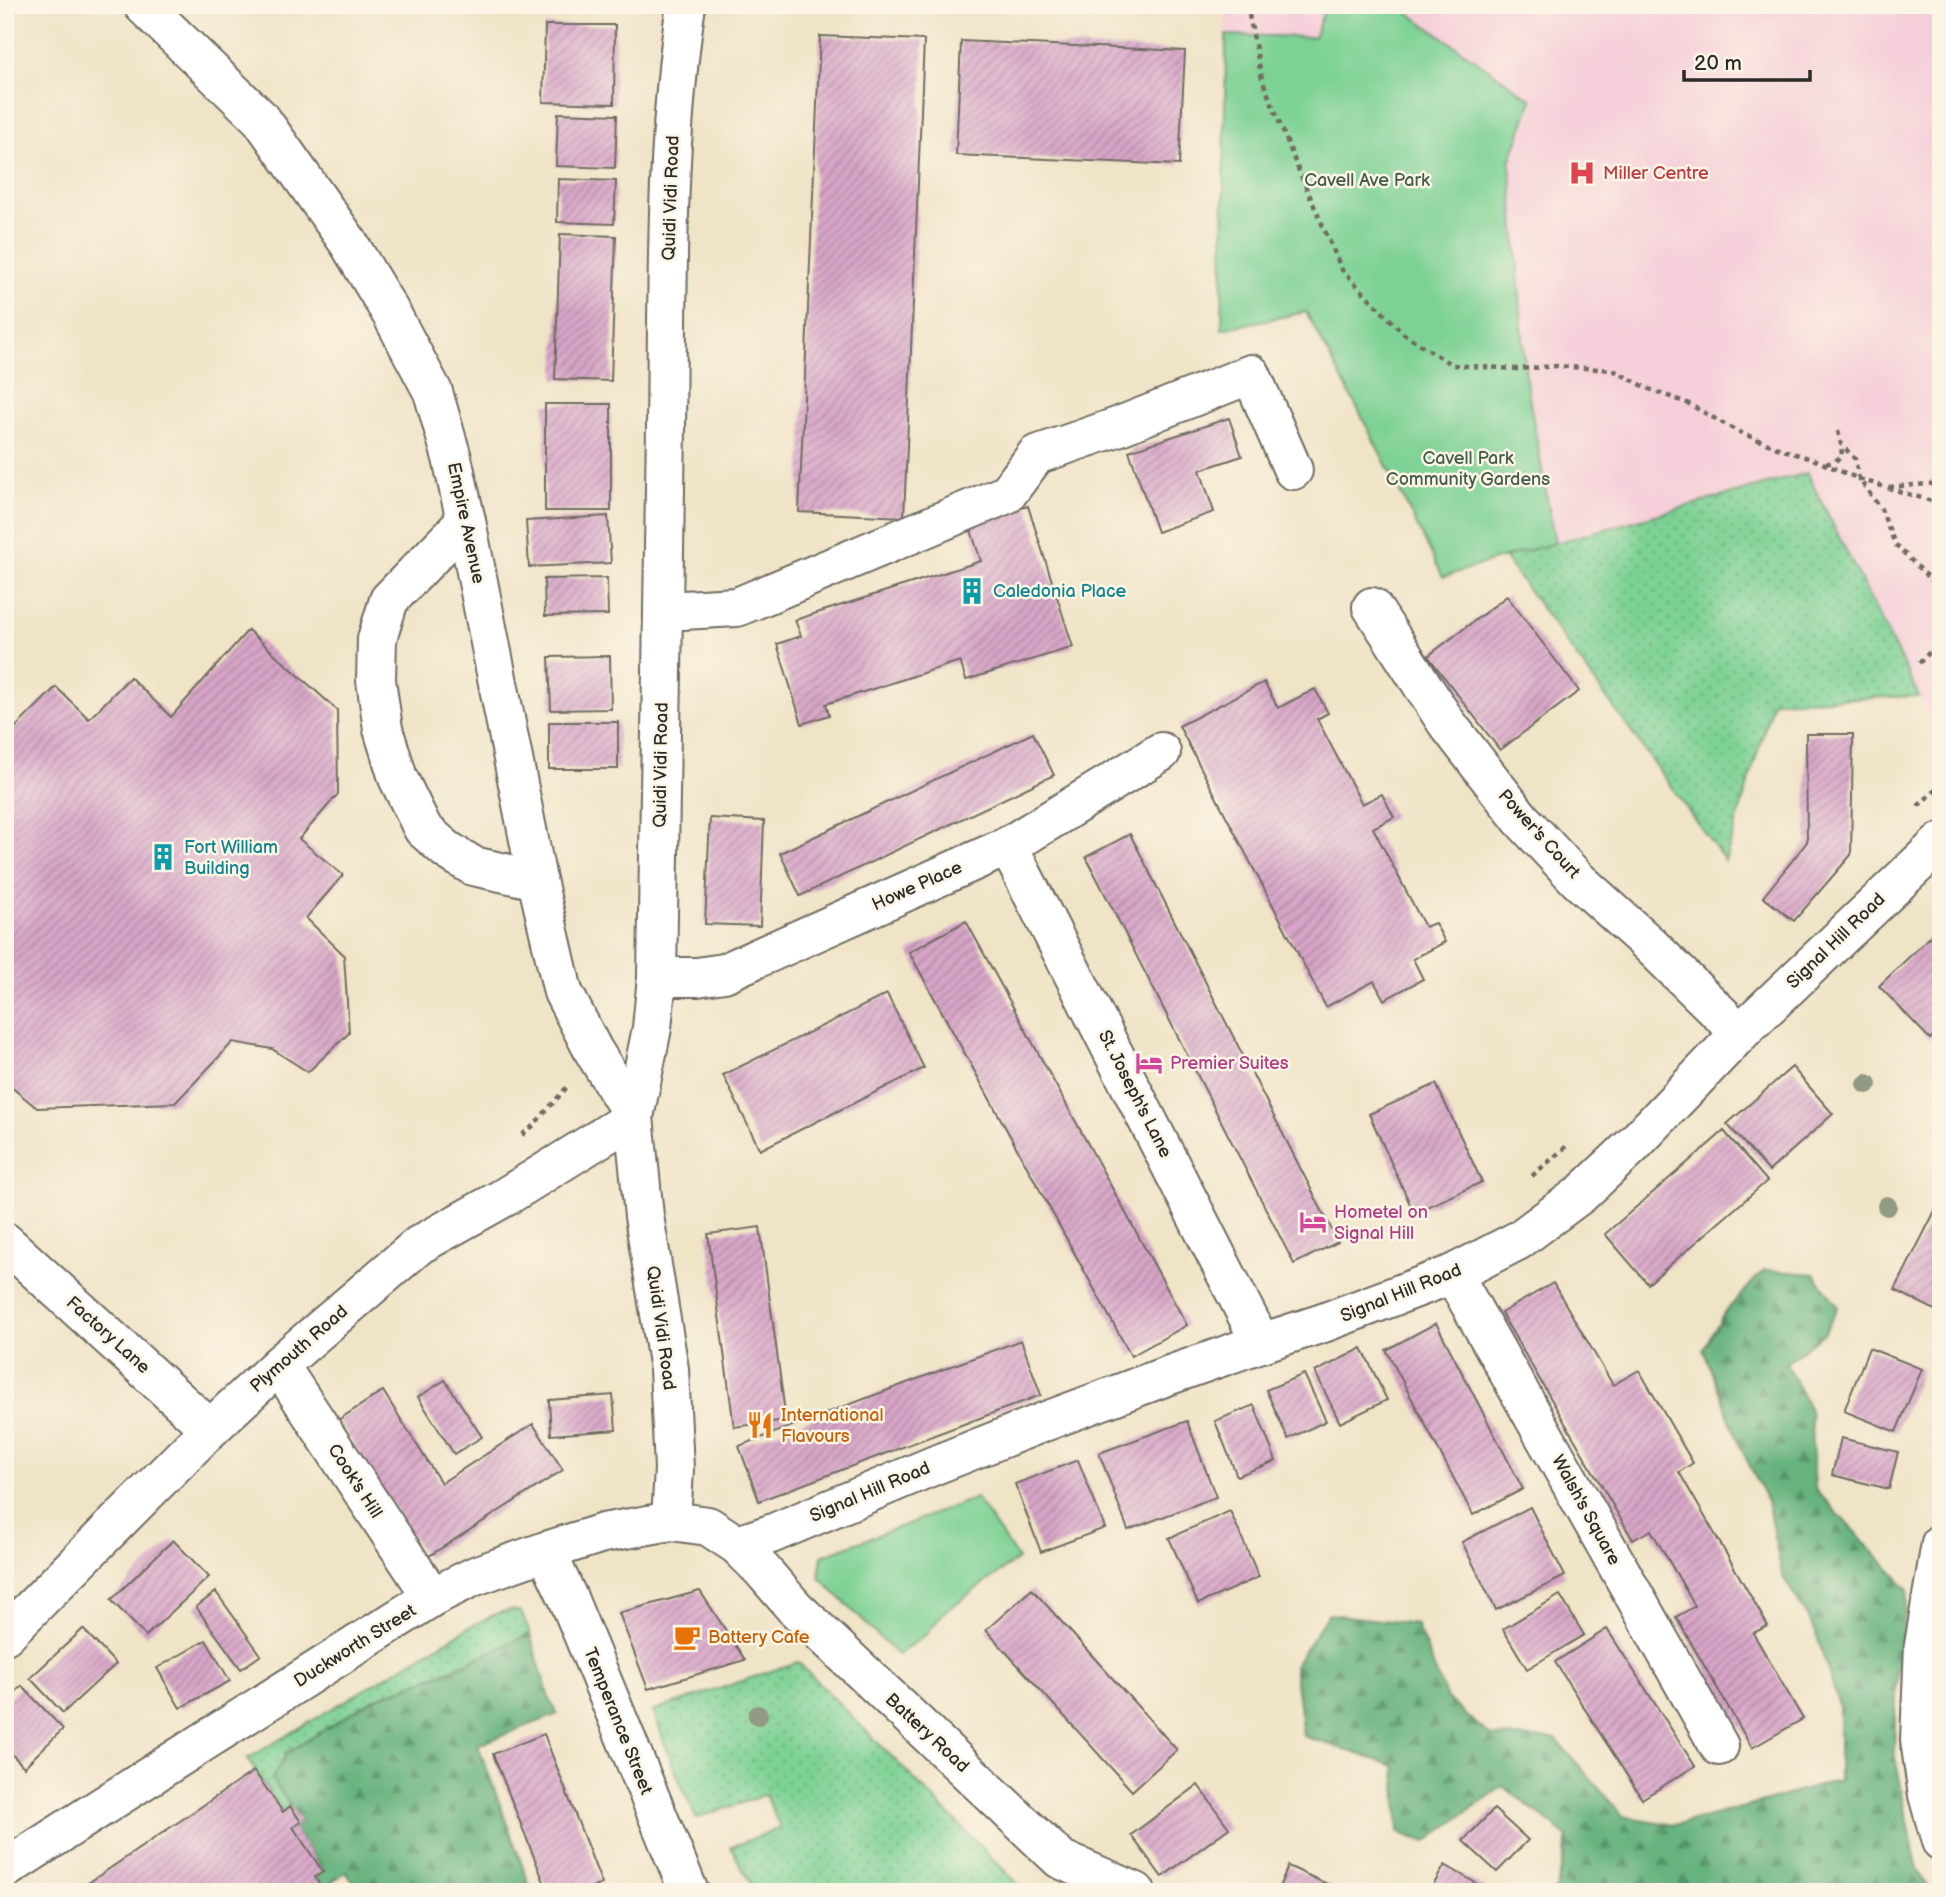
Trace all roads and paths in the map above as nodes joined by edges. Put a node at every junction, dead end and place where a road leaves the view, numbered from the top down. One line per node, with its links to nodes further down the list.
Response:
1 (143, 5): 12 (street, Empire Avenue)
2 (686, 5): 15 (street, Quidi Vidi Road)
3 (1247, 5): 6 (path)
4 (1838, 431): 5 (path)
5 (1841, 444): 6 (path); 8 (path)
6 (1825, 464): 8 (path)
7 (1293, 470): 15 (street)
8 (1859, 479): 10 (path); 13 (path)
9 (1941, 483): 10 (path)
10 (1885, 488): 11 (path)
11 (1941, 504)
12 (466, 520): 21 (street, Empire Avenue); 21 (street)
13 (1941, 583)
14 (1372, 607): 23 (street, Power's Court)
15 (664, 611): 22 (street, Quidi Vidi Road)
16 (1941, 641): 17 (path)
17 (1919, 663)
18 (1161, 752): 20 (street, Howe Place)
19 (1941, 842): 23 (street, Signal Hill Road)
20 (1008, 846): 22 (street, Howe Place); 27 (street, St. Joseph's Lane)
21 (537, 880): 24 (street, Empire Avenue)
22 (657, 976): 24 (street, Quidi Vidi Road)
23 (1740, 1032): 26 (street, Signal Hill Road)
24 (634, 1117): 28 (street, Plymouth Road); 30 (street, Quidi Vidi Road)
25 (5, 1242): 29 (street, Factory Lane)
26 (1453, 1274): 27 (street, Signal Hill Road); 36 (street, Walsh's Square)
27 (1261, 1343): 32 (street, Signal Hill Road)
28 (279, 1365): 29 (street, Plymouth Road); 34 (street, Cook's Hill)
29 (210, 1429): 35 (street, Plymouth Road)
30 (671, 1521): 32 (street, Duckworth Street); 33 (street, Duckworth Street)
31 (1941, 1543): 37 (street)
32 (737, 1545): 39 (street, Battery Road)
33 (546, 1551): 34 (street, Duckworth Street); 40 (street, Temperance Street)
34 (432, 1597): 38 (street, Duckworth Street)
35 (5, 1635)
36 (1719, 1746)
37 (1941, 1841)
38 (5, 1869)
39 (1068, 1875): 41 (street, Battery Road)
40 (689, 1892)
41 (1136, 1892)

